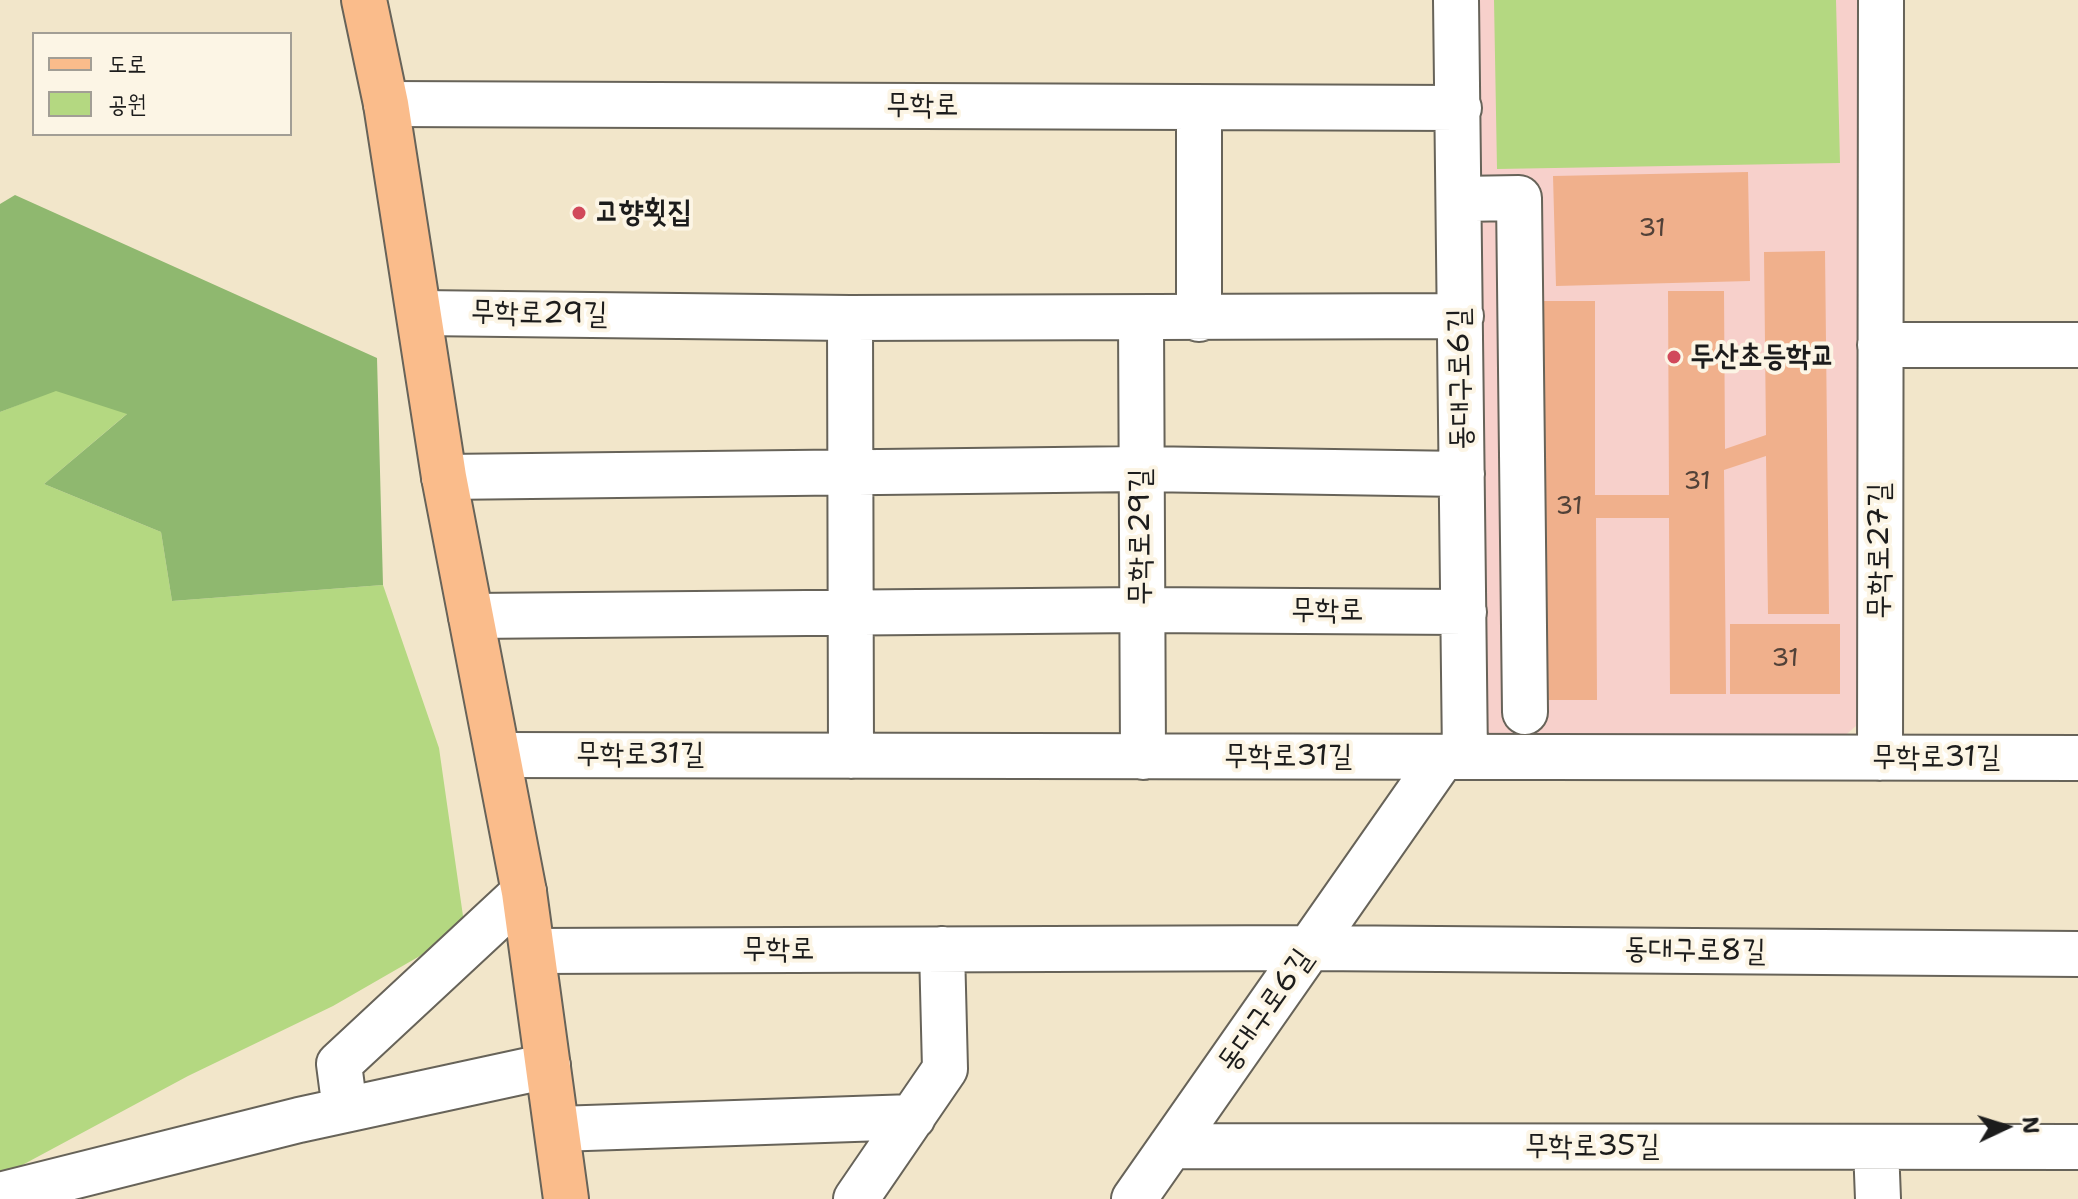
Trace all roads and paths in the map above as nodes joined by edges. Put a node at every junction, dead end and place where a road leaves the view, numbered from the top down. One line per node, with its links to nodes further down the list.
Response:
1 (364, 0): 4 (main road)
2 (1456, 0): 6 (street, 동대구로6길)
3 (1881, 0): 13 (street, 무학로27길)
4 (386, 104): 5 (street, 무학로); 8 (main road)
5 (1199, 107): 6 (street, 무학로); 12 (street)
6 (1459, 108): 7 (street, 동대구로6길)
7 (1460, 199): 9 (street, 동대구로6길); 23 (street)
8 (420, 313): 10 (street, 무학로29길); 18 (main road)
9 (1461, 316): 12 (street, 무학로29길); 17 (street, 동대구로6길)
10 (850, 318): 11 (street, 무학로29길); 16 (street)
11 (1141, 318): 12 (street, 무학로29길); 15 (street, 무학로29길)
12 (1199, 319)
13 (1880, 345): 14 (street); 28 (street, 무학로27길)
14 (2078, 345)
15 (1141, 469): 16 (street); 17 (street); 19 (street, 무학로29길)
16 (850, 473): 18 (street); 21 (street)
17 (1462, 474): 20 (street, 동대구로6길)
18 (444, 477): 22 (main road)
19 (1142, 610): 20 (street, 무학로); 21 (street, 무학로); 26 (street, 무학로29길)
20 (1464, 612): 27 (street, 동대구로6길)
21 (851, 613): 22 (street, 무학로); 25 (street)
22 (471, 616): 24 (main road)
23 (1525, 712)
24 (498, 755): 25 (street, 무학로31길); 30 (main road)
25 (851, 756): 26 (street, 무학로31길)
26 (1143, 757): 27 (street, 무학로31길)
27 (1454, 757): 28 (street, 무학로31길); 31 (street, 동대구로6길)
28 (1880, 758): 29 (street, 무학로31길)
29 (2078, 758)
30 (524, 892): 33 (main road); 36 (street)
31 (1311, 948): 32 (street, 무학로); 34 (street, 동대구로8길); 39 (street, 동대구로6길)
32 (942, 949): 33 (street, 무학로); 37 (street)
33 (533, 951): 35 (main road)
34 (2078, 954)
35 (548, 1066): 36 (street); 38 (main road)
36 (345, 1110): 42 (street)
37 (913, 1117): 38 (street); 44 (street)
38 (557, 1129): 43 (main road)
39 (1171, 1146): 40 (street, 무학로35길); 45 (street)
40 (1876, 1147): 41 (street, 무학로35길); 46 (street)
41 (2078, 1147)
42 (0, 1195)
43 (568, 1198)
44 (856, 1199)
45 (1134, 1199)
46 (1878, 1199)

